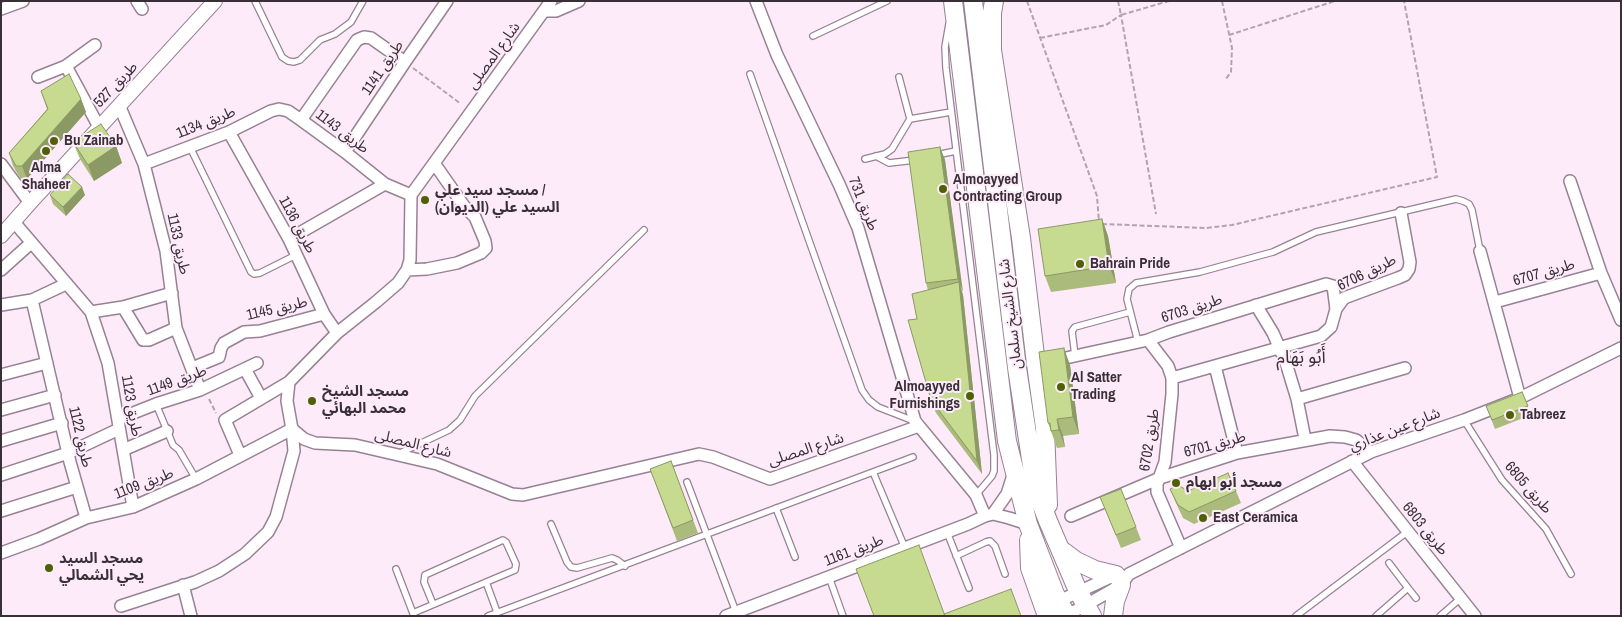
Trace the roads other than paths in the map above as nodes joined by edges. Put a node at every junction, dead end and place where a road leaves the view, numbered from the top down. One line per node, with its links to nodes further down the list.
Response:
1 (23, 1): 13 (street)
2 (215, 1): 21 (street, طريق 527)
3 (255, 1): 4 (lane)
4 (363, 1)
5 (447, 1): 16 (street, طريق 1141)
6 (579, 1): 11 (street)
7 (756, 1): 91 (street, طريق 731)
8 (887, 1): 14 (lane)
9 (973, 1): 118 (main road, شارع الشيخ سلمان)
10 (994, 1): 73 (main road)
11 (548, 6): 35 (street, شارع المصلى)
12 (954, 7): 23 (lane); 104 (main road, شارع الشيخ سلمان)
13 (1, 9)
14 (813, 36)
15 (94, 45): 17 (street)
16 (405, 62): 25 (street); 30 (street, طريق 1141)
17 (66, 66): 19 (street); 26 (street)
18 (750, 74): 91 (lane)
19 (38, 77)
20 (899, 77): 24 (lane)
21 (119, 105): 26 (street, طريق 527); 37 (street, طريق 1133)
22 (279, 109): 25 (street, طريق 1143); 27 (street, طريق 1134)
23 (951, 112): 24 (lane); 29 (lane)
24 (910, 119): 31 (lane)
25 (301, 120): 30 (street, طريق 1143)
26 (100, 127): 41 (street, طريق 527)
27 (229, 132): 28 (street, طريق 1134); 46 (street, طريق 1136)
28 (190, 147): 37 (street, طريق 1134); 49 (lane)
29 (956, 151): 32 (lane); 111 (lane)
30 (345, 152): 39 (street, طريق 1143)
31 (876, 156): 33 (lane); 34 (lane)
32 (926, 158)
33 (864, 159)
34 (918, 159)
35 (434, 163): 40 (street, شارع المصلى); 51 (street)
36 (1, 164): 41 (street)
37 (144, 164): 54 (street, طريق 1133)
38 (1570, 181): 52 (street, طريق 6707)
39 (385, 184): 40 (street, طريق 1143); 46 (street)
40 (411, 195): 51 (street)
41 (30, 203): 43 (street, طريق 527)
42 (1401, 213): 48 (lane); 60 (street, طريق 6706); 62 (lane)
43 (14, 222): 45 (street, طريق 527); 47 (street, طريق 1123)
44 (644, 230): 101 (lane)
45 (1, 236)
46 (289, 239): 49 (street, طريق 1136)
47 (31, 243): 50 (street); 53 (street, طريق 1123)
48 (1480, 251): 56 (street)
49 (296, 255): 63 (street, طريق 1136)
50 (1, 270)
51 (407, 270): 66 (street)
52 (1601, 273): 56 (street, طريق 6707); 64 (street, طريق 6707)
53 (66, 284): 55 (street); 61 (street, طريق 1123)
54 (172, 293): 59 (street); 65 (street, طريق 1133)
55 (32, 300): 57 (street); 71 (street, طريق 1122)
56 (1495, 302): 84 (street)
57 (1, 305)
58 (1256, 305): 60 (street, طريق 6703); 67 (street, طريق 6703); 68 (street)
59 (123, 307): 61 (street); 65 (street)
60 (1336, 309): 68 (street, طريق 6706)
61 (91, 312): 90 (street, طريق 1123)
62 (1130, 312): 67 (lane); 70 (lane)
63 (324, 314): 66 (street, طريق 1136); 75 (street, طريق 1145)
64 (1621, 320)
65 (176, 328): 75 (street, طريق 1133)
66 (337, 333): 80 (street)
67 (1143, 341): 70 (street, طريق 6703); 79 (street)
68 (1280, 348): 74 (street, طريق 6706); 85 (street)
69 (1621, 348): 84 (street, شارع عين عذاري)
70 (1075, 356): 73 (street, طريق 6703)
71 (47, 362): 78 (street); 82 (street, طريق 1122)
72 (257, 363): 77 (street, طريق 1149)
73 (1036, 364): 118 (main road)
74 (1215, 366): 79 (street, طريق 6706); 99 (street)
75 (192, 368): 81 (street, طريق 1133)
76 (1405, 368): 85 (street)
77 (245, 369): 81 (street, طريق 1149); 83 (street)
78 (1, 375)
79 (1172, 378): 107 (street, طريق 6702)
80 (289, 382): 83 (street); 92 (street)
81 (202, 389): 86 (street, طريق 1149)
82 (55, 395): 87 (street); 89 (street, طريق 1122)
83 (261, 398): 100 (street)
84 (1520, 398): 88 (street, شارع عين عذاري)
85 (1297, 399): 94 (street)
86 (156, 404): 90 (street, طريق 1149); 93 (lane)
87 (1, 410)
88 (1464, 420): 97 (street, شارع عين عذاري); 134 (lane, طريق 6805)
89 (62, 423): 95 (street); 98 (street, طريق 1122)
90 (119, 424): 96 (street, طريق 1123); 98 (street, طريق 1149)
91 (917, 424): 101 (street, شارع المصلى); 111 (street)
92 (292, 429): 100 (street, طريق 1109); 101 (street, شارع المصلى); 138 (street)
93 (167, 431): 96 (street); 108 (lane)
94 (1305, 440): 97 (street, طريق 6701); 99 (street, طريق 6701)
95 (1, 442)
96 (123, 450): 112 (street, طريق 1123)
97 (1371, 452): 103 (street, شارع عين عذاري)
98 (68, 453): 106 (street, طريق 1149); 110 (street, طريق 1122)
99 (1237, 453): 107 (street, طريق 6701)
100 (240, 455): 108 (street, طريق 1109)
101 (396, 455)
102 (913, 457): 105 (lane)
103 (1352, 461): 122 (street, طريق 6803); 125 (street, شارع عين عذاري)
104 (1014, 471): 115 (street); 120 (main road, شارع الشيخ سلمان)
105 (873, 472): 113 (lane); 124 (lane)
106 (1, 475)
107 (1160, 478): 116 (street, طريق 6701); 125 (street, طريق 6702)
108 (196, 479): 112 (street, طريق 1109)
109 (687, 482): 123 (lane)
110 (77, 487): 114 (street); 117 (street, طريق 1122)
111 (976, 494): 115 (street)
112 (133, 507): 117 (street, طريق 1109)
113 (776, 508): 123 (lane); 129 (lane)
114 (1, 511)
115 (989, 515): 120 (street); 121 (street, طريق 1161)
116 (1071, 516)
117 (86, 518): 127 (street, طريق 1109)
118 (1048, 521): 126 (main road, شارع الشيخ سلمان)
119 (551, 524): 131 (lane)
120 (1028, 524): 146 (main road, شارع الشيخ سلمان); 154 (main road)
121 (947, 532): 124 (street, طريق 1161); 128 (lane)
122 (1407, 532): 142 (street, طريق 6803); 156 (lane)
123 (707, 535): 131 (lane); 150 (lane)
124 (905, 548): 135 (street, طريق 1161)
125 (1181, 548): 136 (street, شارع عين عذاري)
126 (1060, 549): 136 (main road); 144 (main road, شارع الشيخ سلمان)
127 (1, 552)
128 (956, 556): 133 (lane); 139 (lane)
129 (795, 558)
130 (1389, 563): 140 (lane)
131 (624, 566): 147 (lane)
132 (396, 569): 149 (lane)
133 (1005, 574)
134 (1571, 574)
135 (829, 577): 148 (street, طريق 1161); 153 (lane)
136 (1122, 578): 144 (street, شارع عين عذاري); 155 (main road)
137 (486, 582): 143 (lane); 143 (lane); 147 (lane)
138 (183, 585): 145 (street); 151 (street)
139 (969, 588)
140 (1408, 588): 141 (lane); 157 (lane)
141 (1416, 598)
142 (1461, 598): 158 (lane); 159 (street, طريق 6803)
143 (432, 604): 149 (lane)
144 (1086, 604): 146 (street, شارع عين عذاري)
145 (121, 606)
146 (1064, 611)
147 (498, 612): 152 (lane)
148 (750, 612): 150 (street, طريق 1161)
149 (414, 614)
150 (731, 614)
151 (191, 616)
152 (488, 616)
153 (842, 616)
154 (1047, 616)
155 (1113, 616)
156 (1296, 616)
157 (1376, 616)
158 (1440, 616)
159 (1475, 616)

